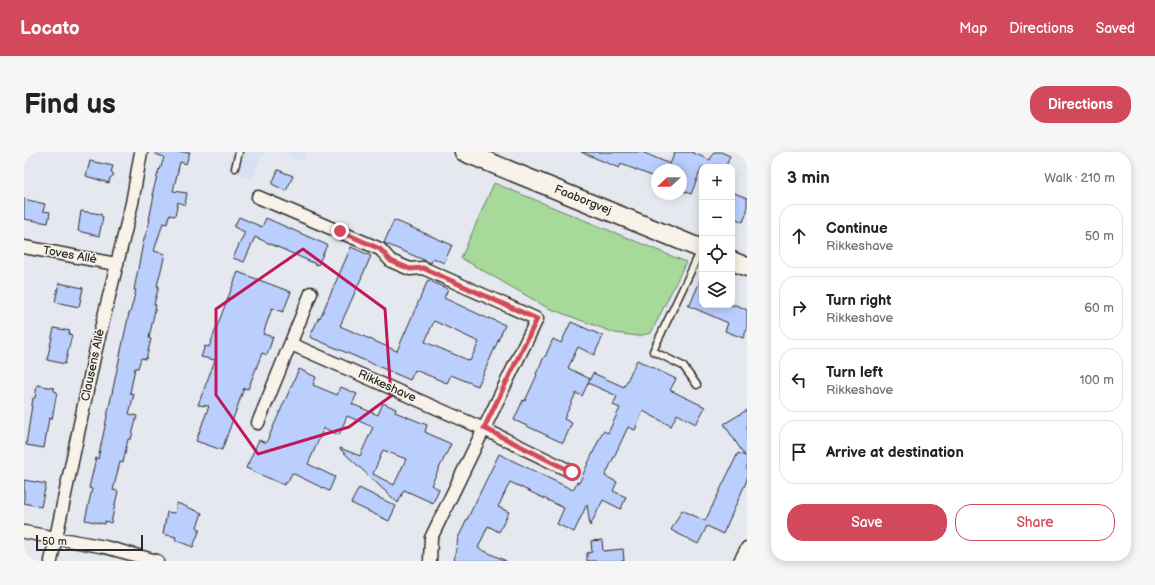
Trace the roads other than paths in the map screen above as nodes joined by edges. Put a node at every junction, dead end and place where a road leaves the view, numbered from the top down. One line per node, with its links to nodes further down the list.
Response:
1 (141, 152): 6 (street, Clausens Allé)
2 (144, 152): 6 (street, Clausens Allé)
3 (239, 152): 5 (lane)
4 (464, 152): 9 (main road, Faaborgvej)
5 (235, 168)
6 (138, 171): 12 (street, Clausens Allé)
7 (258, 197): 18 (street)
8 (24, 247): 12 (street, Toves Allé)
9 (699, 248)
10 (699, 255): 16 (lane)
11 (735, 262): 13 (main road)
12 (116, 264): 21 (street, Clausens Allé)
13 (747, 267)
14 (311, 293): 15 (street)
15 (291, 344): 17 (street); 18 (street, Rikkeshave)
16 (697, 385)
17 (258, 423)
18 (484, 428): 19 (street, Rikkeshave); 25 (street)
19 (572, 472)
20 (24, 532): 21 (street)
21 (56, 537): 23 (street, Clausens Allé); 24 (street)
22 (747, 548): 26 (street)
23 (51, 561)
24 (157, 561)
25 (430, 561)
26 (740, 561)

